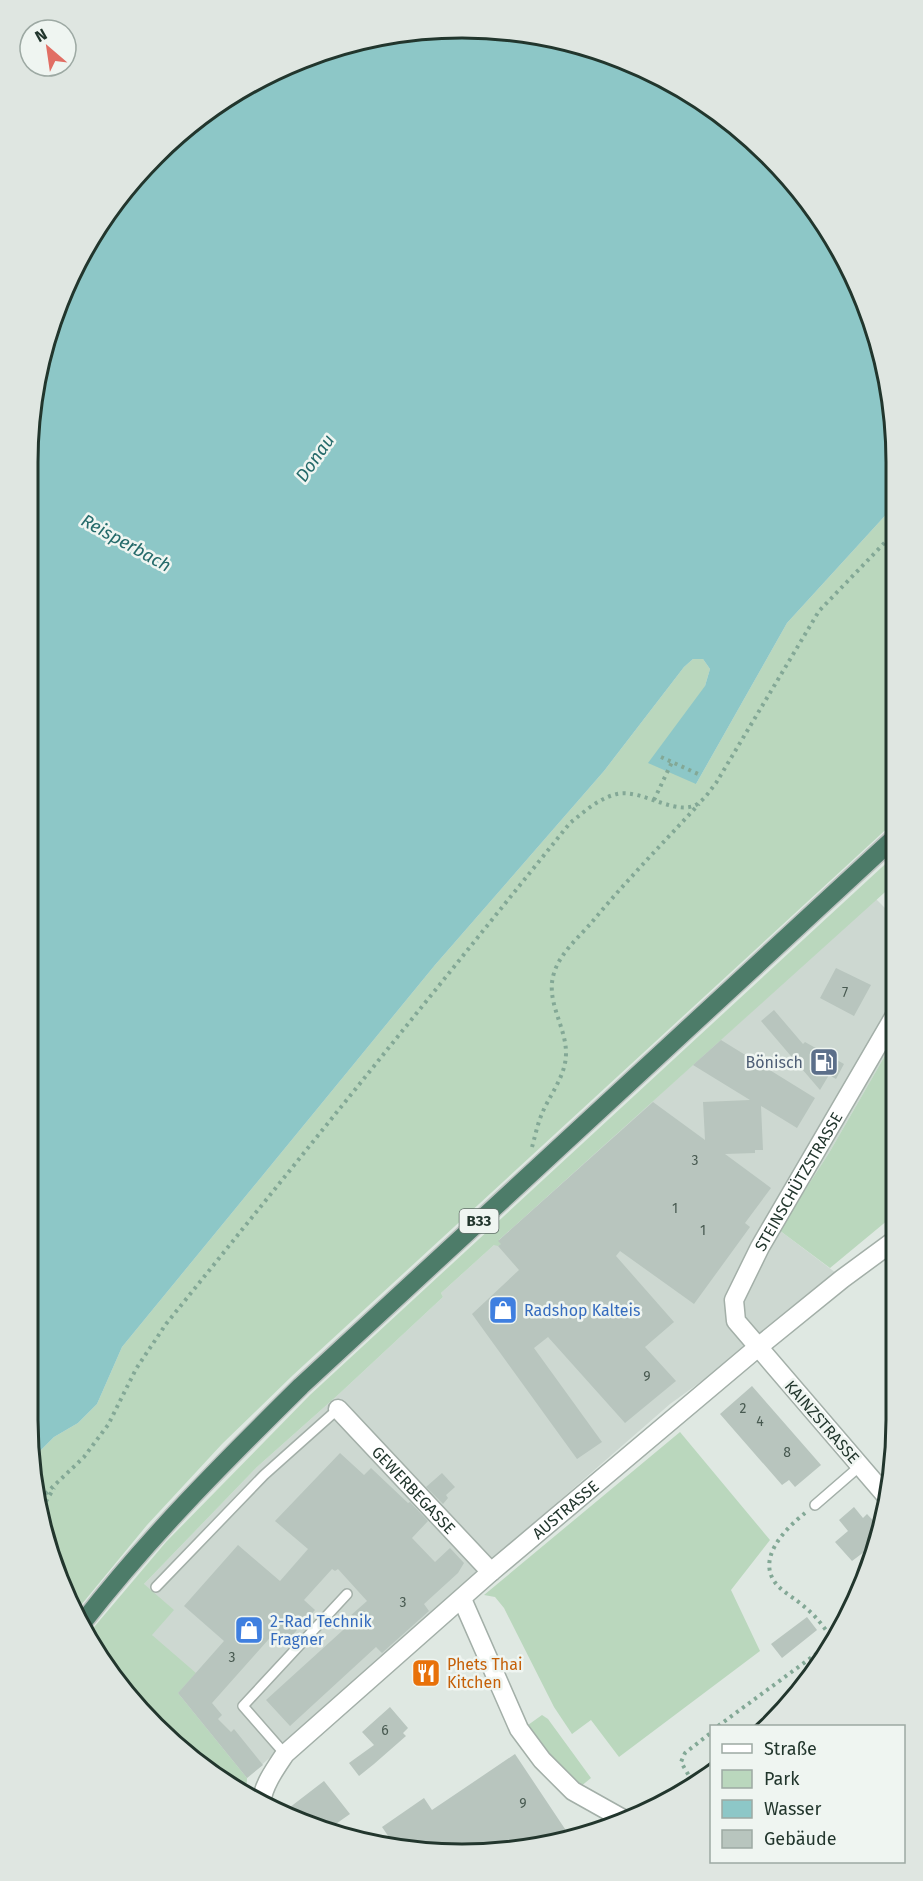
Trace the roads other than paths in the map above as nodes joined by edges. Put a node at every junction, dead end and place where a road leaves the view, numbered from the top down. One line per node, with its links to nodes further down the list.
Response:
1 (886, 845): 13 (highway, B33)
2 (886, 1031): 4 (street, STEINSCHÜTZSTRASSE)
3 (886, 1247): 4 (street, AUSTRASSE)
4 (757, 1348): 6 (street, KAINZSTRASSE); 9 (street, AUSTRASSE)
5 (338, 1409): 9 (street, GEWERBEGASSE); 10 (lane)
6 (860, 1466): 7 (street, KAINZSTRASSE); 8 (lane)
7 (880, 1488)
8 (815, 1505)
9 (491, 1572): 12 (street, AUSTRASSE)
10 (156, 1587)
11 (347, 1594): 14 (lane)
12 (462, 1599): 14 (street, AUSTRASSE); 16 (street)
13 (87, 1618)
14 (285, 1755): 15 (street, AUSTRASSE)
15 (262, 1794)
16 (615, 1814)

